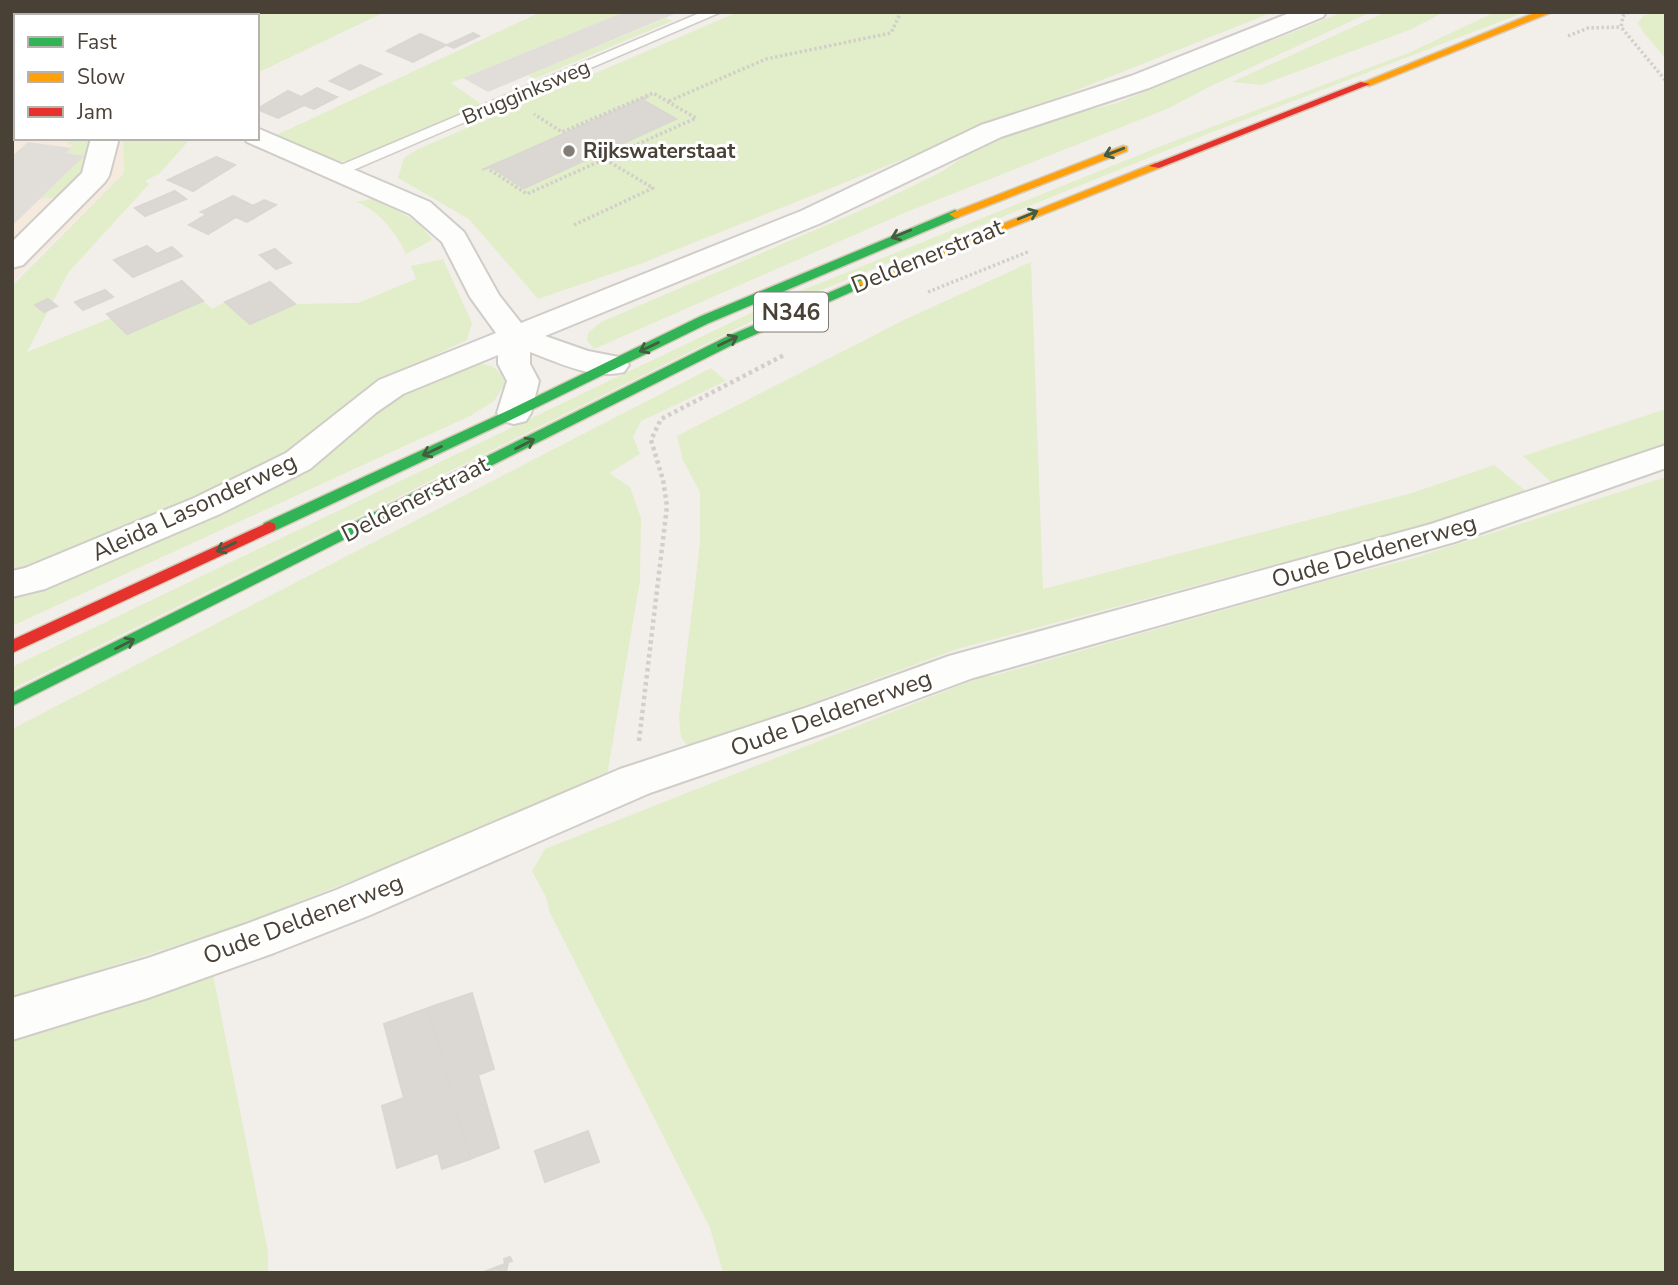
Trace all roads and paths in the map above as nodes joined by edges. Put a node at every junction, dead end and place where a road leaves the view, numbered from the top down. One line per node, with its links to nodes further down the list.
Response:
1 (714, 12): 9 (lane, Brugginksweg)
2 (901, 12): 10 (path)
3 (1314, 12): 21 (street)
4 (1547, 12): 28 (main road, Deldenerstraat / N346, one-way to 4)
5 (1629, 12): 6 (path)
6 (1622, 27): 7 (path); 8 (path)
7 (1562, 38)
8 (1666, 81)
9 (509, 99): 10 (path); 16 (lane, Brugginksweg)
10 (668, 101): 14 (path)
11 (259, 137): 16 (street)
12 (104, 140): 19 (street)
13 (1135, 144): 23 (main road, Deldenerstraat / N346, one-way to 23)
14 (605, 159): 15 (path); 17 (path)
15 (490, 170)
16 (339, 171): 21 (street)
17 (574, 225)
18 (1032, 250): 20 (path)
19 (12, 259)
20 (926, 293)
21 (514, 336): 23 (street); 24 (street); 26 (street, Aleida Lasonderweg)
22 (792, 351): 29 (path)
23 (613, 365): 24 (main road, Deldenerstraat / N346)
24 (514, 413): 27 (main road, Deldenerstraat / N346, one-way to 27)
25 (1666, 456): 29 (street, Oude Deldenerweg)
26 (12, 584)
27 (12, 647)
28 (12, 702)
29 (635, 781): 30 (street, Oude Deldenerweg)
30 (12, 1019)

